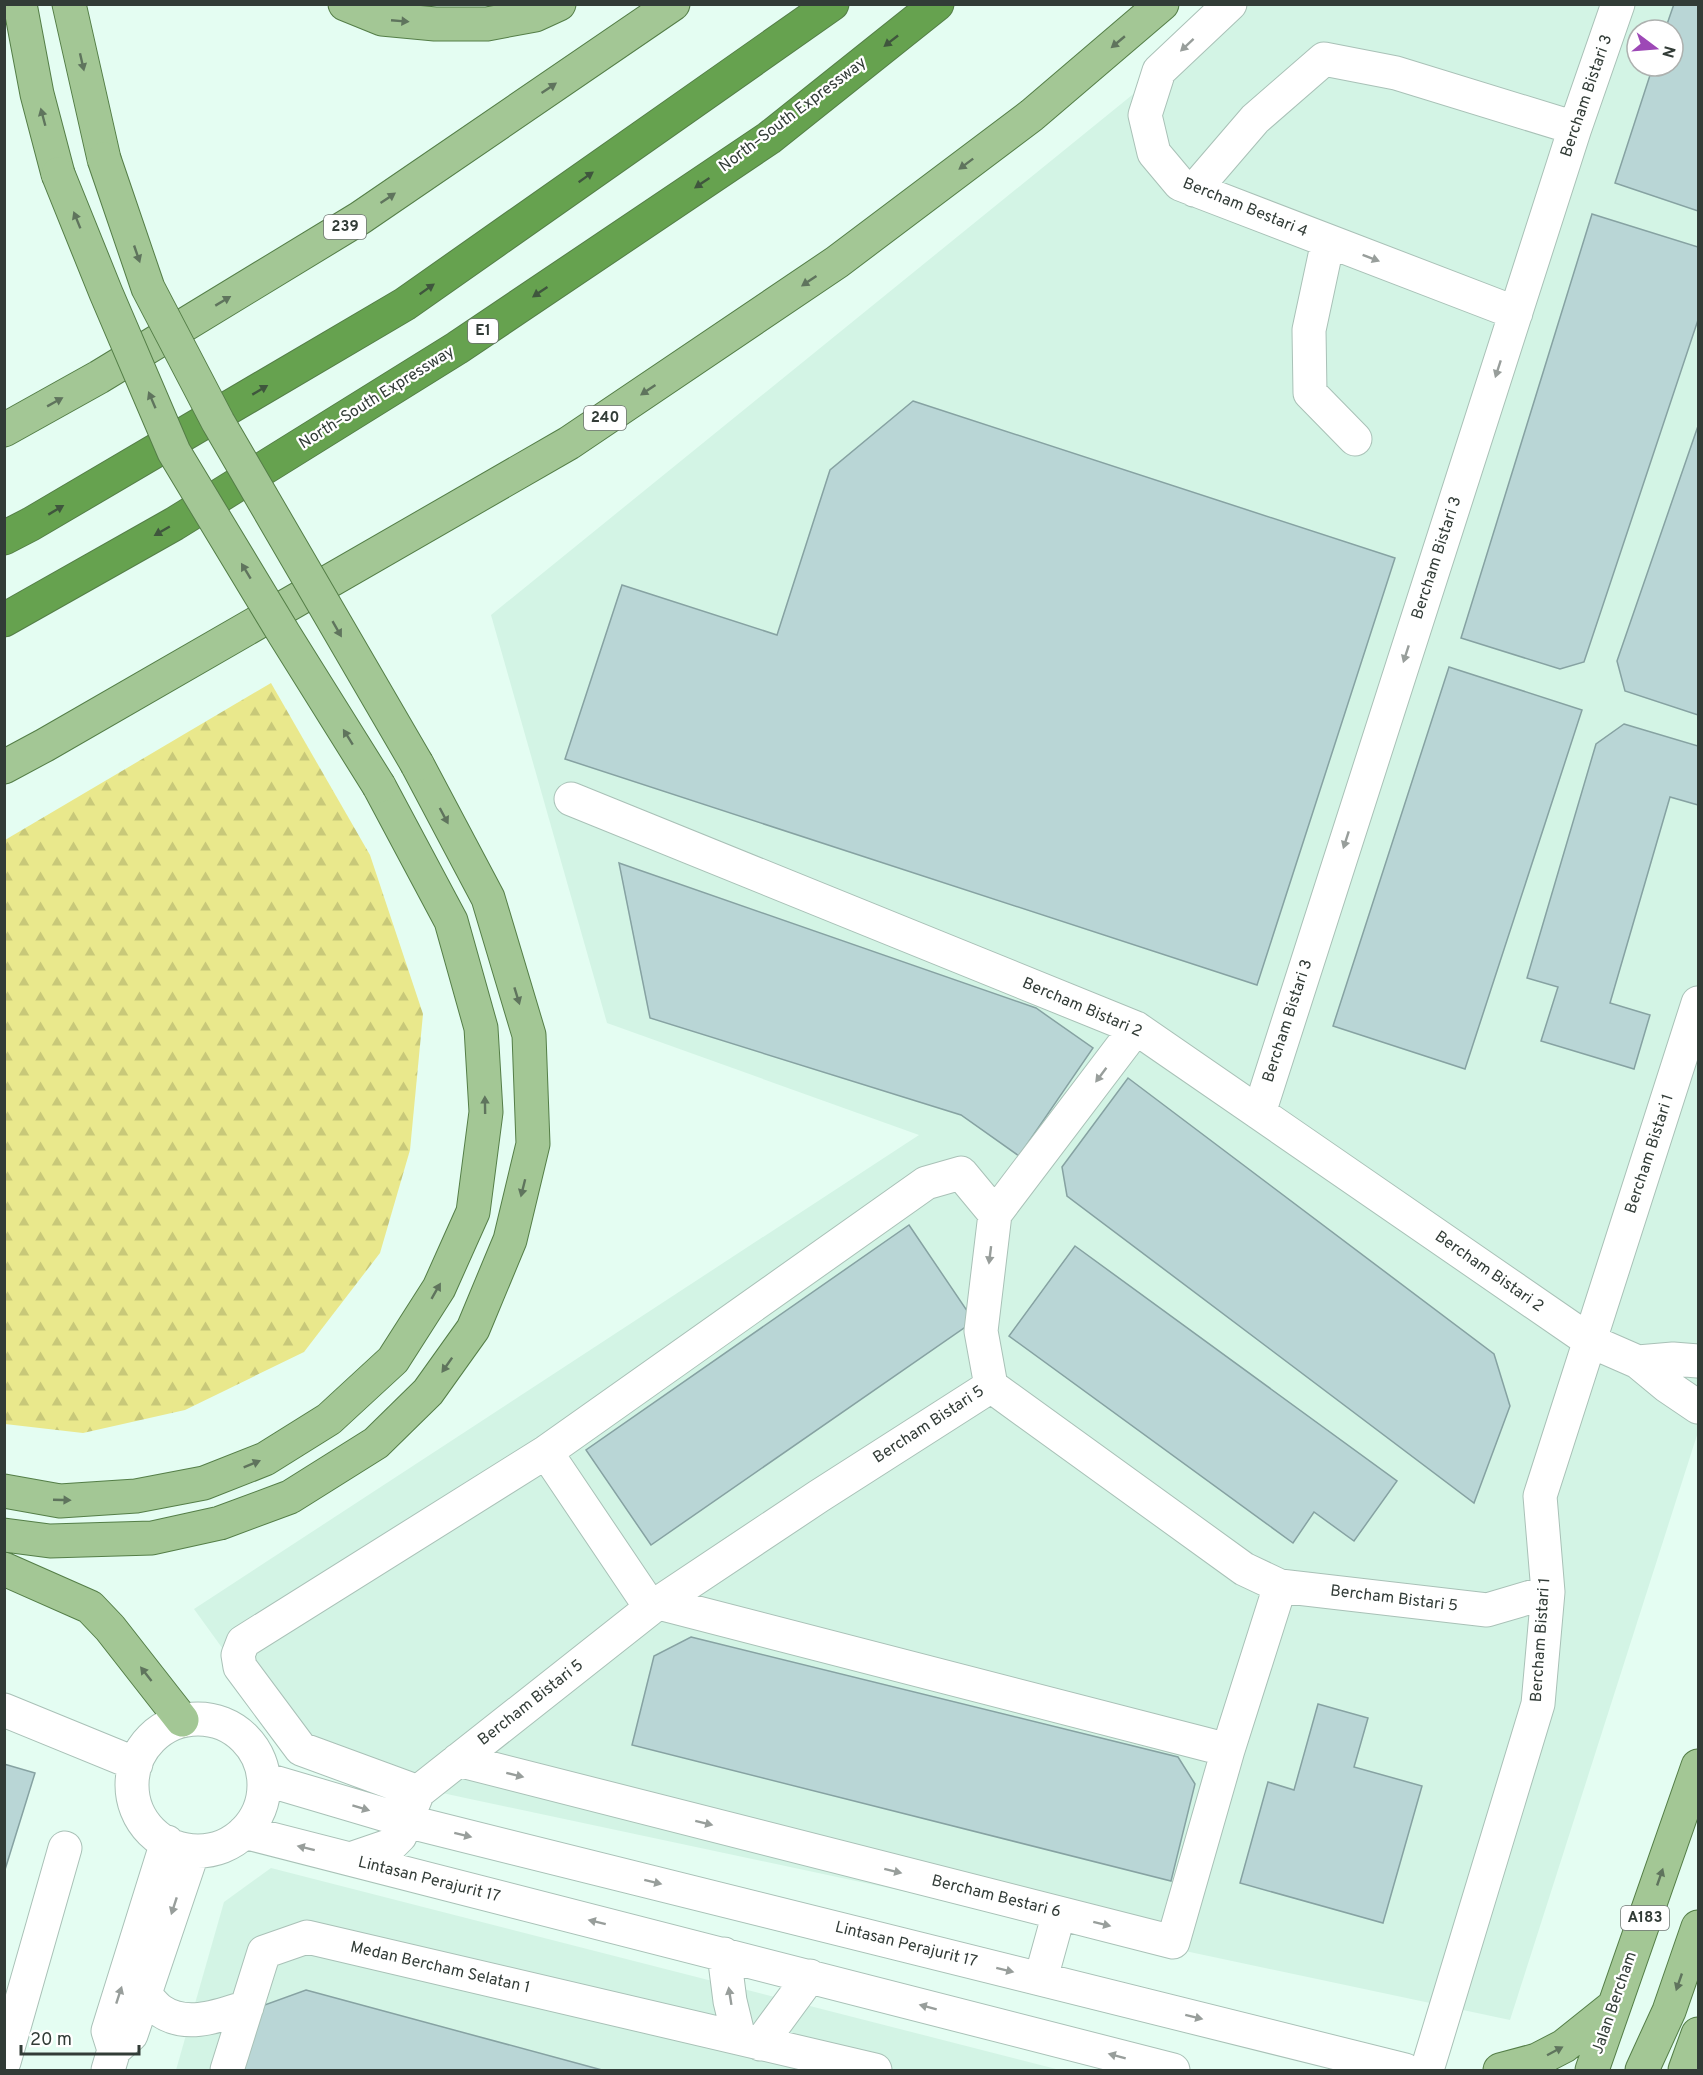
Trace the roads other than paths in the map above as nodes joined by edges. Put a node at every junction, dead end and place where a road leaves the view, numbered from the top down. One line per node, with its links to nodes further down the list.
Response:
1 (20, 4): 31 (main road, one-way to 1, bridge)
2 (69, 4): 32 (main road, one-way to 32, bridge)
3 (345, 4): 4 (main road, one-way to 4)
4 (559, 4)
5 (673, 4): 15 (main road, 239, one-way to 5)
6 (832, 4): 17 (highway, one-way to 6)
7 (937, 4): 18 (highway, North–South Expressway / E1, one-way to 18)
8 (1162, 4): 19 (main road, 240, one-way to 19)
9 (1230, 4): 12 (street, Bercham Bestari 4, one-way to 12)
10 (1618, 4): 11 (street, Bercham Bistari 3)
11 (1575, 128): 12 (street); 14 (street, Bercham Bistari 3)
12 (1194, 190): 13 (street, Bercham Bestari 4)
13 (1328, 241): 14 (street, Bercham Bestari 4, one-way to 14); 16 (street)
14 (1516, 313): 23 (street, Bercham Bistari 3, one-way to 23)
15 (4, 430)
16 (1355, 439)
17 (4, 538)
18 (4, 620)
19 (4, 767)
20 (571, 799): 22 (street, Bercham Bistari 2)
21 (1698, 1003): 25 (street, Bercham Bistari 1)
22 (1136, 1028): 23 (street, Bercham Bistari 2); 24 (street, one-way to 24)
23 (1259, 1113): 25 (street, Bercham Bistari 2)
24 (995, 1214): 28 (street, one-way to 28); 30 (street)
25 (1590, 1341): 27 (street, Bercham Bistari 2); 35 (street, Bercham Bistari 1)
26 (1698, 1361): 27 (street, Bercham Bistari 2)
27 (1638, 1362): 29 (street, Bercham Bistari 2)
28 (991, 1386): 34 (street, Bercham Bistari 5); 36 (street, Bercham Bistari 5)
29 (1698, 1407)
30 (546, 1452): 36 (street); 44 (street)
31 (4, 1491)
32 (4, 1535)
33 (4, 1569): 38 (main road, one-way to 33)
34 (1280, 1586): 35 (street, Bercham Bistari 5); 39 (street, Bercham Bestari 6)
35 (1548, 1592): 65 (street, Bercham Bistari 1)
36 (655, 1605): 39 (street); 40 (street, Bercham Bistari 5)
37 (4, 1710): 41 (street)
38 (182, 1720): 41 (street); 43 (street)
39 (1228, 1750): 49 (street, Bercham Bestari 6, one-way to 39)
40 (458, 1761): 44 (street, Bercham Bistari 5); 49 (street, Bercham Bestari 6, one-way to 49)
41 (136, 1764): 46 (street)
42 (1698, 1766): 55 (main road, Jalan Bercham / A183, one-way to 42)
43 (264, 1779): 44 (street, one-way to 44); 45 (street)
44 (412, 1807): 48 (street, Bercham Bistari 5); 53 (street, Lintasan Perajurit 17, one-way to 53)
45 (244, 1832): 46 (street); 48 (street, Lintasan Perajurit 17, one-way to 45)
46 (180, 1846): 54 (street, one-way to 54); 59 (street, one-way to 46)
47 (65, 1848): 60 (street)
48 (350, 1859): 51 (street, Lintasan Perajurit 17, one-way to 48)
49 (1059, 1913): 53 (street)
50 (1698, 1927): 68 (main road, one-way to 68)
51 (724, 1954): 52 (street, Lintasan Perajurit 17); 58 (street, one-way to 51)
52 (810, 1976): 58 (street); 63 (street, Lintasan Perajurit 17, one-way to 52)
53 (1041, 1978): 64 (street, Lintasan Perajurit 17, one-way to 64)
54 (145, 1995): 56 (street); 59 (street)
55 (1614, 2006): 66 (main road, one-way to 55); 67 (main road, Jalan Bercham / A183)
56 (247, 2007): 58 (street, Medan Bercham Selatan 1); 61 (street, Medan Bercham Selatan 1)
57 (1698, 2034): 69 (main road)
58 (749, 2041): 62 (street, Medan Bercham Selatan 1)
59 (111, 2060)
60 (4, 2062)
61 (227, 2070)
62 (874, 2070)
63 (1173, 2070)
64 (1405, 2070)
65 (1426, 2070)
66 (1500, 2070)
67 (1592, 2070)
68 (1642, 2070)
69 (1685, 2070)

